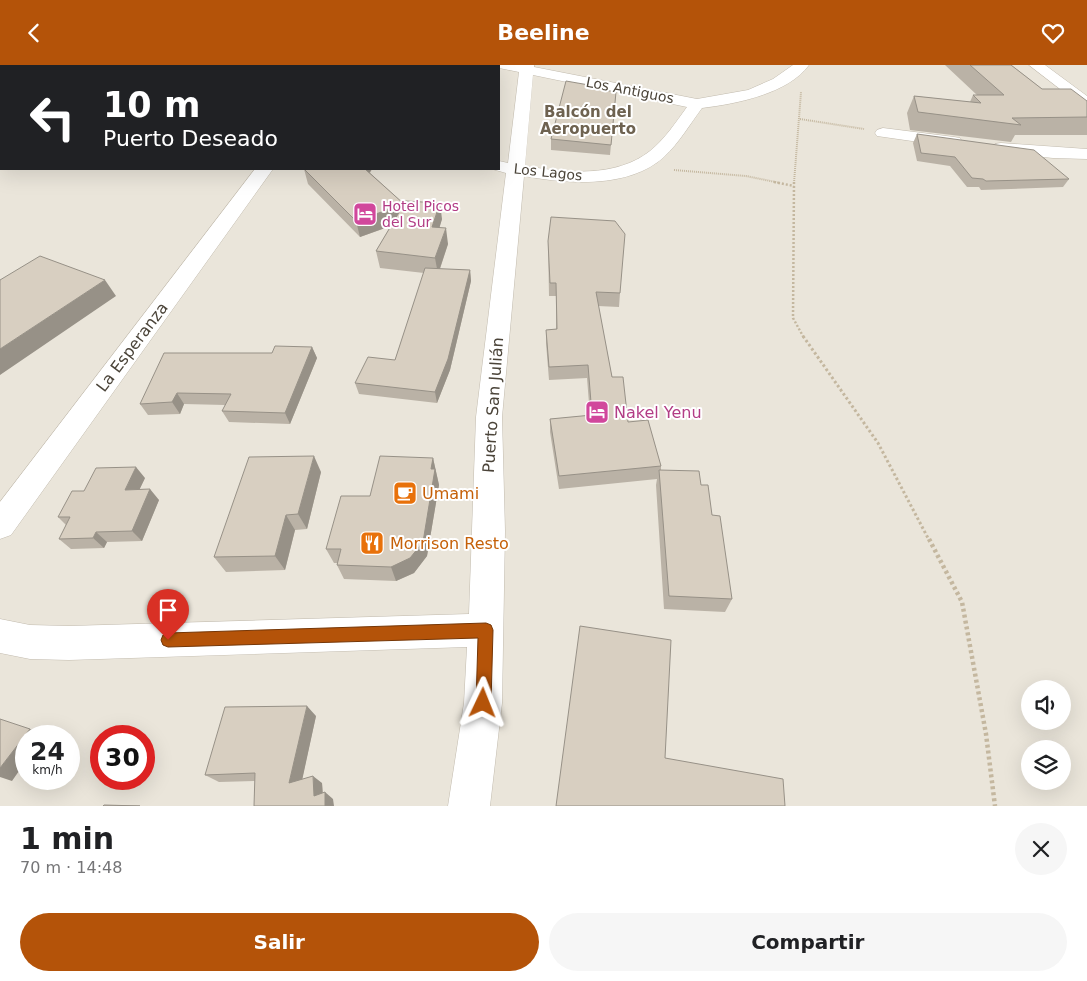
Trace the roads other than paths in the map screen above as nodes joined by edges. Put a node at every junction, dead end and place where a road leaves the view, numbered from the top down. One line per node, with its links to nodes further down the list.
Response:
1 (503, 65): 4 (street, Los Antiguos)
2 (802, 65): 5 (street, Los Antiguos)
3 (1036, 65): 6 (street)
4 (526, 67): 5 (street, Los Antiguos); 9 (street, Puerto San Julián)
5 (698, 103): 9 (street, Los Lagos)
6 (1087, 103)
7 (883, 133): 8 (street)
8 (1087, 154)
9 (507, 168): 12 (street, Puerto San Julián)
10 (263, 170): 11 (street, La Esperanza)
11 (0, 526)
12 (486, 630): 13 (street); 14 (street, Puerto San Julián)
13 (0, 636)
14 (469, 806)

